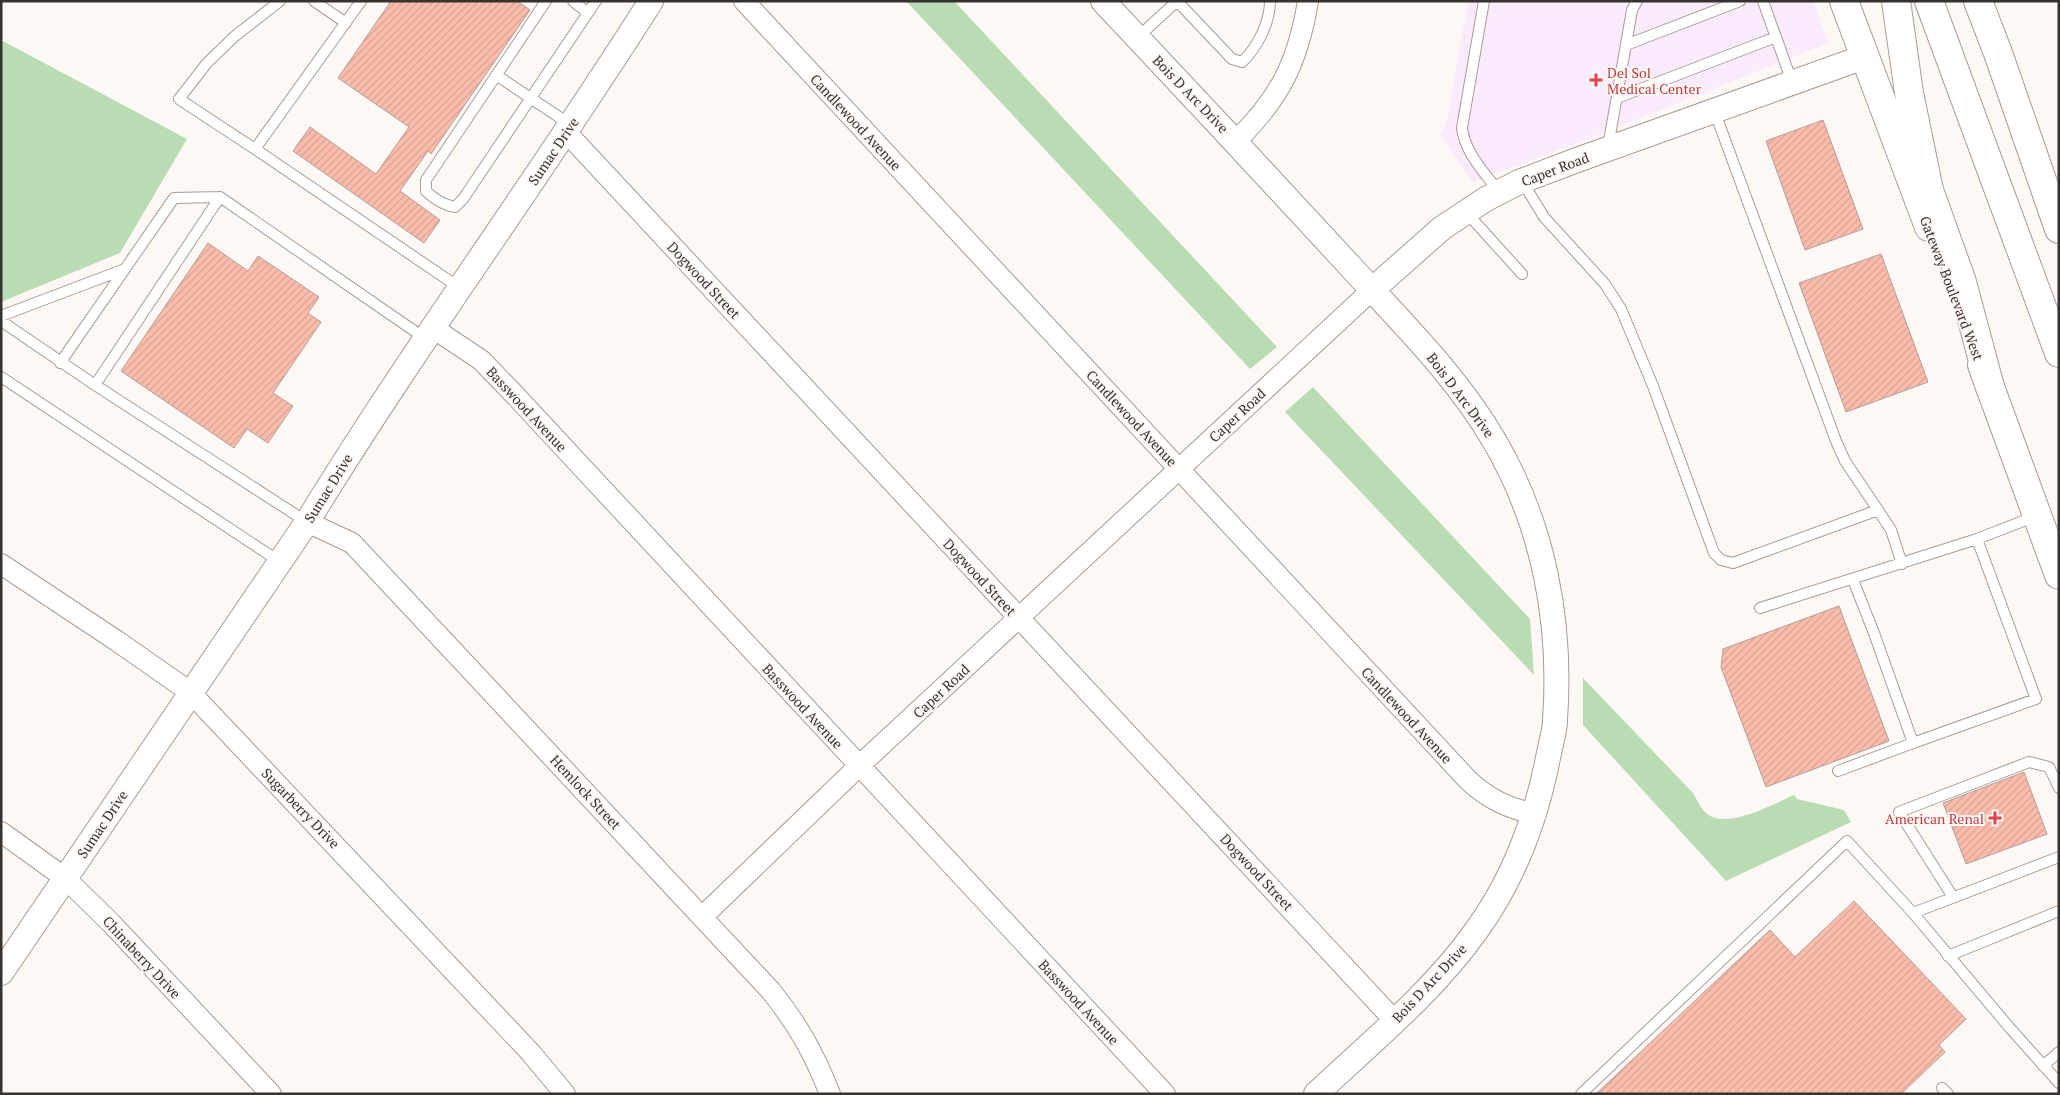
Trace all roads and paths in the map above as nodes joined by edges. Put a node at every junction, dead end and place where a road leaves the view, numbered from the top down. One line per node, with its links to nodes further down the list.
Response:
1 (280, 1): 35 (lane)
2 (314, 1): 21 (lane)
3 (361, 1): 21 (lane)
4 (546, 1): 27 (lane)
5 (572, 1): 20 (lane)
6 (596, 1): 20 (lane)
7 (651, 1): 32 (street, Sumac Drive)
8 (744, 1): 54 (street, Candlewood Avenue)
9 (1102, 1): 23 (street, Bois D Arc Drive)
10 (1270, 1): 23 (lane)
11 (1308, 1): 33 (street)
12 (1484, 1): 38 (lane)
13 (1637, 1): 24 (lane)
14 (1740, 1): 24 (lane)
15 (1763, 1): 22 (lane)
16 (1844, 1): 26 (main road, Gateway Boulevard West)
17 (1896, 1): 53 (main road)
18 (1929, 1): 49 (main road)
19 (1978, 1): 25 (main road)
20 (588, 13): 29 (lane)
21 (346, 23): 35 (lane)
22 (1776, 37): 28 (lane); 30 (lane)
23 (1137, 38): 33 (street, Bois D Arc Drive)
24 (1626, 45): 30 (lane)
25 (1998, 53): 37 (main road); 41 (main road)
26 (1864, 57): 28 (street, Caper Road); 53 (main road, Gateway Boulevard West)
27 (496, 75): 29 (lane); 29 (lane)
28 (1792, 82): 31 (street, Caper Road)
29 (531, 97): 32 (lane)
30 (1617, 98): 34 (lane)
31 (1714, 110): 34 (street, Caper Road); 55 (lane)
32 (569, 129): 44 (street, Sumac Drive); 65 (street, Dogwood Street)
33 (1236, 141): 45 (street, Bois D Arc Drive)
34 (1608, 148): 36 (street, Caper Road)
35 (255, 149): 44 (lane)
36 (1522, 181): 38 (street, Caper Road); 55 (lane)
37 (2059, 181)
38 (1499, 192): 40 (street, Caper Road)
39 (220, 197): 42 (lane); 48 (lane); 52 (lane)
40 (1466, 212): 43 (lane); 45 (street, Caper Road)
41 (2059, 228)
42 (125, 269): 46 (lane); 50 (lane)
43 (1522, 274)
44 (460, 288): 48 (street, Sumac Drive)
45 (1372, 290): 54 (street, Caper Road); 71 (street, Bois D Arc Drive)
46 (1, 316)
47 (1, 321): 50 (lane)
48 (429, 333): 57 (street, Sumac Drive); 68 (street, Basswood Avenue)
49 (2059, 353)
50 (60, 363): 52 (lane)
51 (1, 377): 59 (lane)
52 (95, 385): 57 (lane)
53 (1990, 387): 56 (main road, Gateway Boulevard West)
54 (1179, 468): 65 (street, Caper Road); 71 (street, Candlewood Avenue)
55 (1878, 510): 61 (lane)
56 (2037, 516): 58 (lane); 62 (main road, Gateway Boulevard West)
57 (307, 522): 59 (street, Sumac Drive); 78 (street, Hemlock Street)
58 (1977, 539): 61 (lane); 67 (lane)
59 (280, 562): 66 (street, Sumac Drive)
60 (1, 564): 66 (street, Sugarberry Drive)
61 (1902, 564): 63 (lane)
62 (2059, 575)
63 (1853, 580): 64 (lane); 67 (lane)
64 (1760, 608)
65 (1018, 618): 68 (street, Caper Road); 81 (street, Dogwood Street)
66 (190, 692): 74 (street, Sumac Drive); 86 (street, Sugarberry Drive)
67 (1913, 743): 69 (lane)
68 (859, 766): 78 (street, Caper Road); 88 (street, Basswood Avenue)
69 (1838, 771)
70 (2059, 788): 75 (lane)
71 (1534, 814): 81 (street, Bois D Arc Drive)
72 (1, 832): 74 (street, Chinaberry Drive)
73 (2059, 857): 75 (lane)
74 (65, 878): 80 (street, Sumac Drive); 85 (street, Chinaberry Drive)
75 (1953, 897): 77 (lane)
76 (2059, 910): 79 (lane)
77 (1913, 913): 79 (lane); 90 (lane)
78 (702, 917): 87 (street, Hemlock Street)
79 (1948, 956): 83 (lane)
80 (1, 972)
81 (1394, 1020): 89 (street, Bois D Arc Drive)
82 (2059, 1052): 83 (lane)
83 (2043, 1066): 84 (lane)
84 (2059, 1083)
85 (271, 1094)
86 (564, 1094)
87 (830, 1094)
88 (1165, 1094)
89 (1316, 1094)
90 (1581, 1094)

